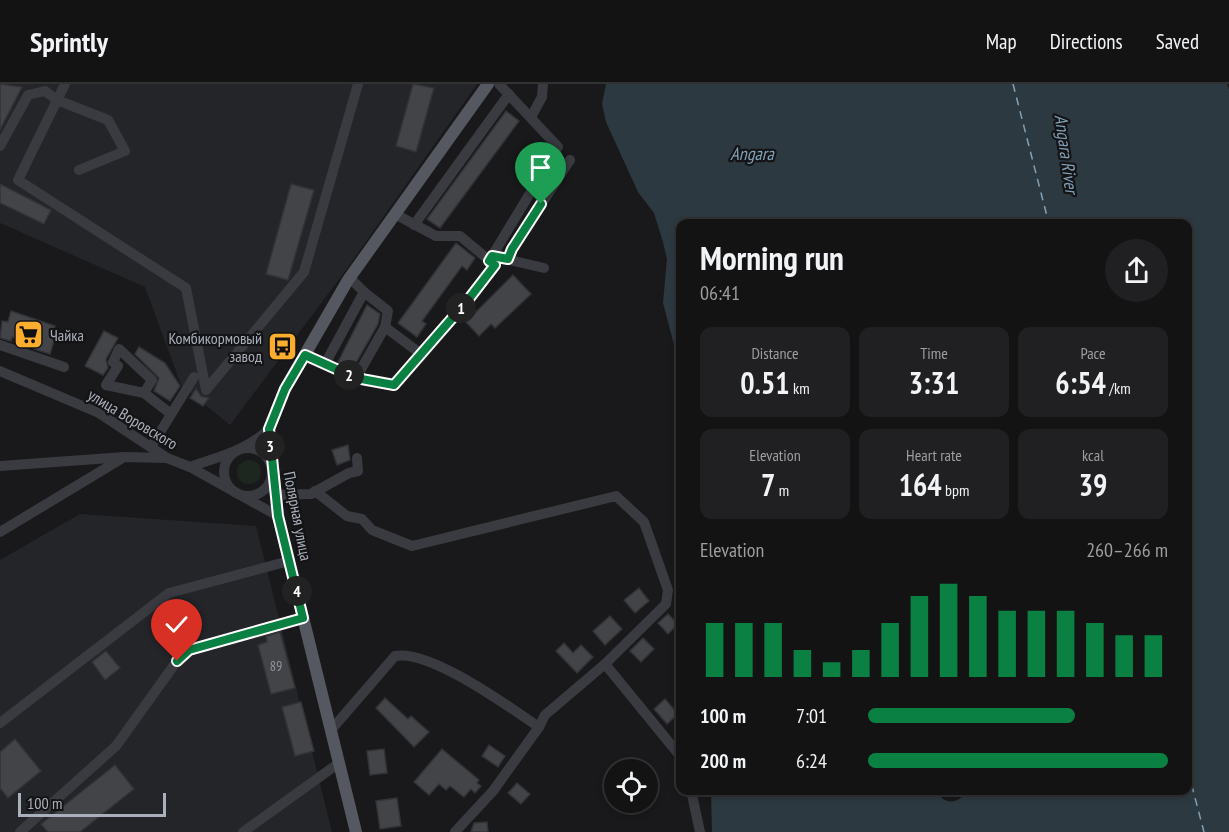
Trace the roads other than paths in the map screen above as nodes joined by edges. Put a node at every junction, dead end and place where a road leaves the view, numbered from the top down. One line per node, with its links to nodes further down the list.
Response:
1 (66, 84): 7 (street)
2 (358, 84): 7 (street)
3 (488, 84): 12 (main road, Полярная улица)
4 (498, 84): 6 (street)
5 (543, 84): 8 (street)
6 (509, 94): 8 (street); 13 (street)
7 (57, 100): 9 (street); 11 (street)
8 (531, 117): 14 (street)
9 (0, 146)
10 (570, 160): 15 (street)
11 (79, 170)
12 (395, 214): 13 (street); 17 (main road, Полярная улица)
13 (414, 225): 14 (street)
14 (490, 258): 15 (street); 21 (street)
15 (508, 259): 16 (street)
16 (544, 268)
17 (350, 277): 18 (street); 22 (main road, Полярная улица)
18 (364, 292): 19 (street); 23 (street)
19 (385, 327): 21 (street); 27 (street)
20 (0, 345): 24 (street)
21 (421, 354): 27 (street)
22 (305, 355): 23 (street); 30 (main road, Полярная улица)
23 (325, 364): 27 (street)
24 (64, 367)
25 (0, 371): 31 (street, улица Воровского)
26 (194, 377): 29 (street)
27 (356, 378)
28 (144, 393): 28 (street); 29 (street)
29 (171, 414): 31 (street)
30 (269, 429): 32 (street); 38 (main road, Полярная улица)
31 (151, 447): 34 (street, улица Воровского)
32 (239, 450): 37 (street); 38 (street); 40 (street)
33 (124, 457): 34 (street); 36 (street); 43 (street)
34 (167, 458): 37 (street, улица Воровского)
35 (357, 458): 39 (street)
36 (0, 466)
37 (190, 467): 40 (street, улица Воровского)
38 (272, 473): 40 (street); 41 (main road, Полярная улица)
39 (315, 491): 41 (street); 46 (street)
40 (235, 492): 42 (street, улица Воровского)
41 (275, 495): 42 (main road, Полярная улица)
42 (278, 516): 44 (main road, Полярная улица)
43 (0, 532)
44 (289, 561): 45 (main road, Полярная улица); 47 (street)
45 (303, 618): 49 (main road, Полярная улица); 53 (street)
46 (605, 663): 48 (street); 50 (street)
47 (0, 723)
48 (539, 727): 49 (street); 56 (street)
49 (331, 730): 51 (main road, Полярная улица)
50 (676, 750)
51 (339, 763): 54 (street); 55 (main road, Полярная улица)
52 (692, 795): 57 (street)
53 (20, 832)
54 (243, 832)
55 (356, 832)
56 (455, 832)
57 (700, 832)

